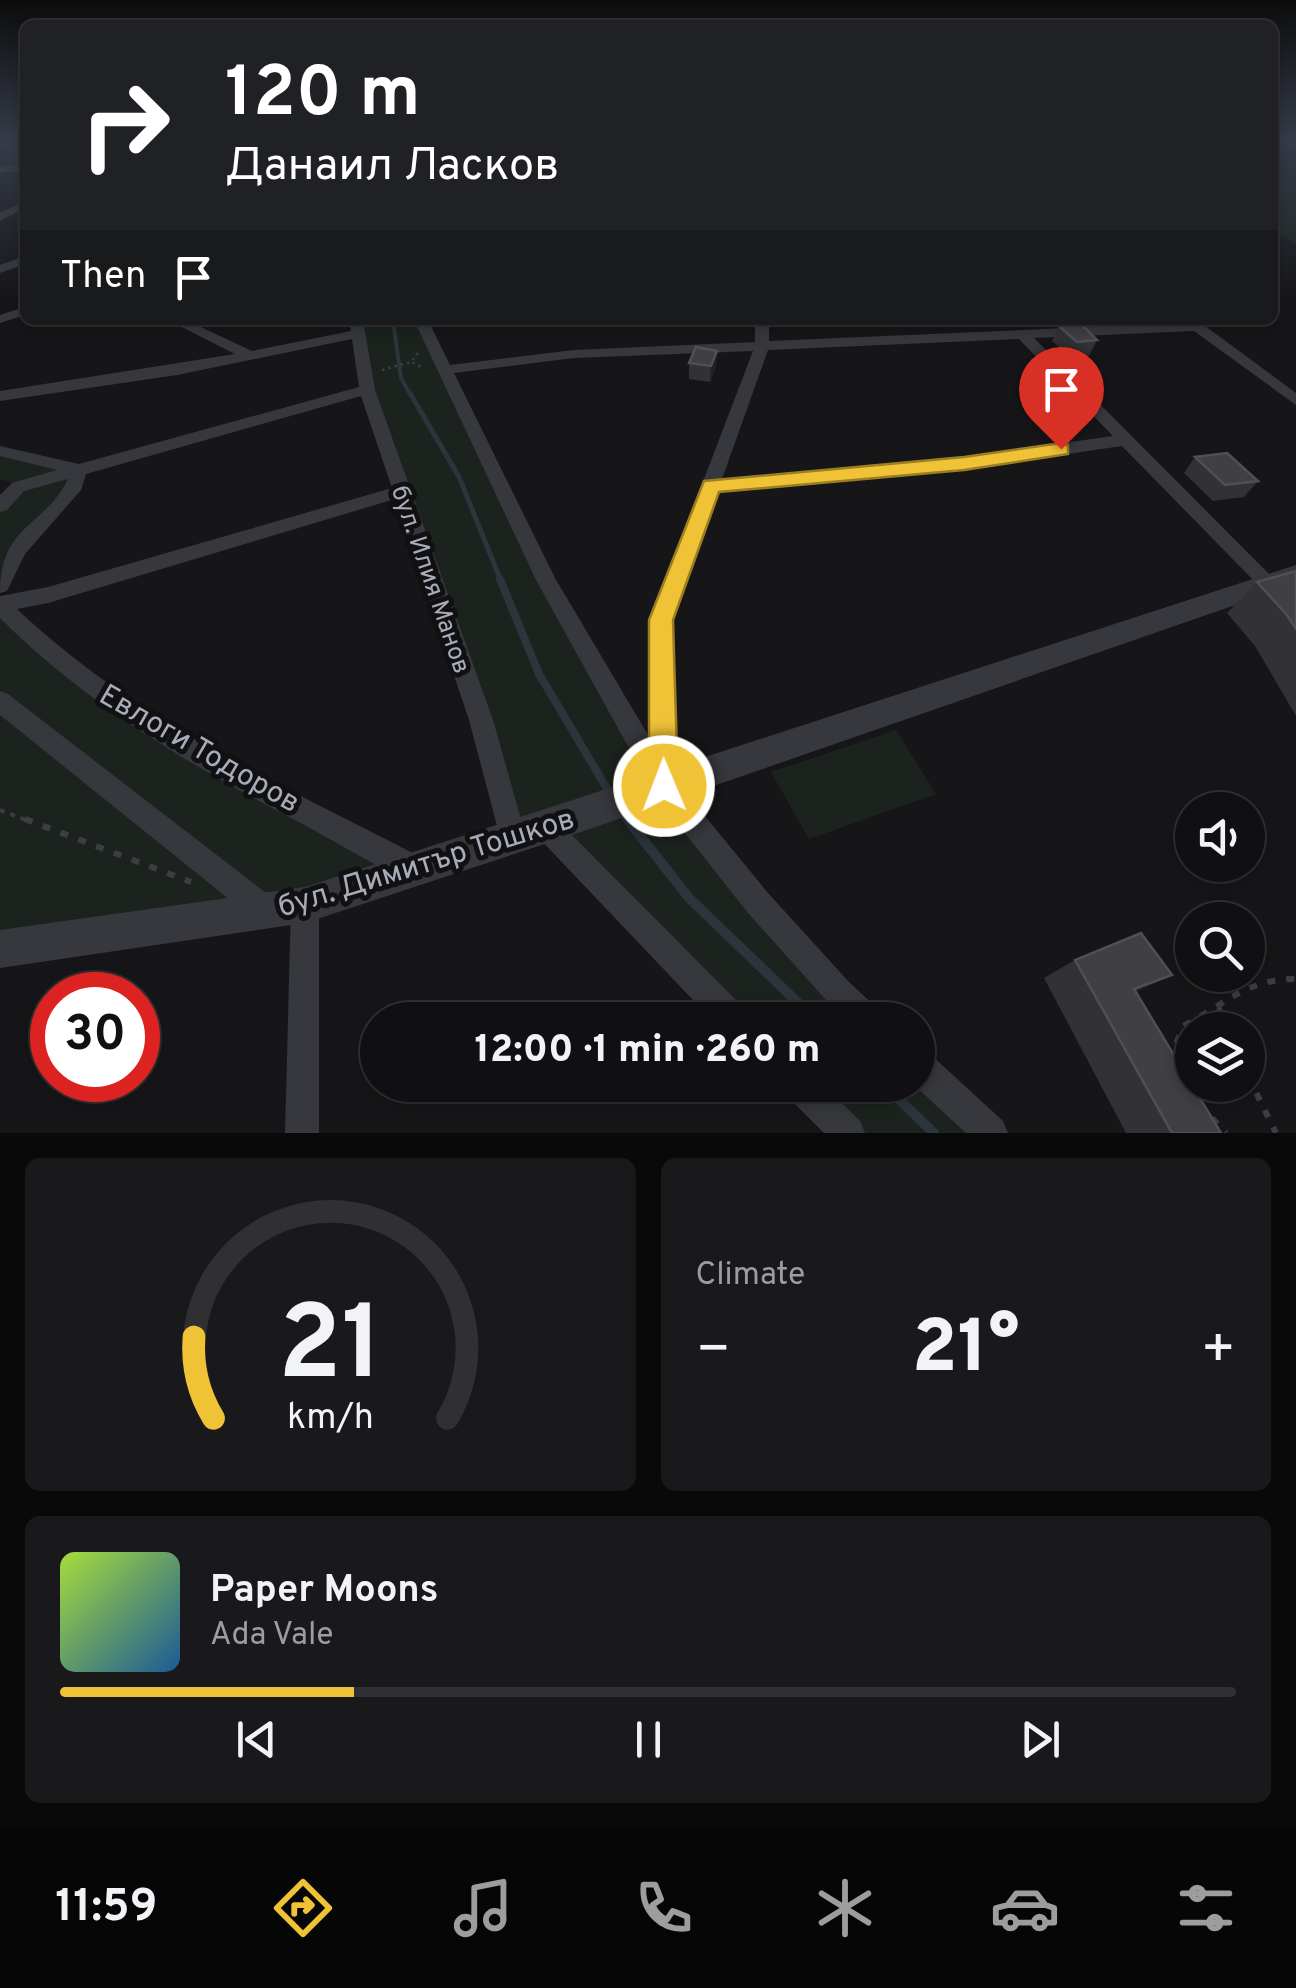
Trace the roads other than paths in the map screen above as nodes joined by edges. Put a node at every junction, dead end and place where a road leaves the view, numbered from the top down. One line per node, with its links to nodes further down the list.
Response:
1 (185, 325): 9 (street)
2 (423, 325): 10 (street)
3 (762, 325): 8 (street)
4 (1164, 325): 7 (street)
5 (1195, 325): 13 (street)
6 (356, 327): 9 (street); 11 (street, бул. Илия Манов)
7 (1024, 335): 8 (street); 14 (street)
8 (762, 346): 10 (street); 18 (street)
9 (250, 356): 12 (street)
10 (444, 370): 26 (street)
11 (367, 390): 16 (street); 19 (street, бул. Илия Манов)
12 (0, 396)
13 (1296, 400)
14 (1126, 440): 18 (street); 22 (street)
15 (0, 451): 16 (street)
16 (75, 469): 17 (street); 23 (street)
17 (9, 483): 20 (street)
18 (711, 486): 26 (street)
19 (401, 491): 24 (street); 28 (street, бул. Илия Манов)
20 (0, 506)
21 (1296, 574): 22 (street, бул. Димитър Тошков)
22 (1268, 584): 26 (street, бул. Димитър Тошков)
23 (0, 585)
24 (0, 604): 29 (street, Евлоги Тодоров)
25 (0, 701): 31 (street)
26 (658, 789): 27 (street, бул. Димитър Тошков); 34 (street)
27 (546, 827): 28 (street, бул. Димитър Тошков); 33 (street)
28 (512, 838): 29 (street, бул. Димитър Тошков)
29 (416, 870): 30 (street, бул. Димитър Тошков)
30 (304, 904): 31 (street, бул. Димитър Тошков); 37 (street)
31 (266, 910): 32 (street, бул. Димитър Тошков)
32 (0, 949)
33 (716, 1002)
34 (847, 1002)
35 (935, 1082): 39 (street)
36 (817, 1102): 38 (street)
37 (302, 1133)
38 (848, 1133)
39 (990, 1133)

